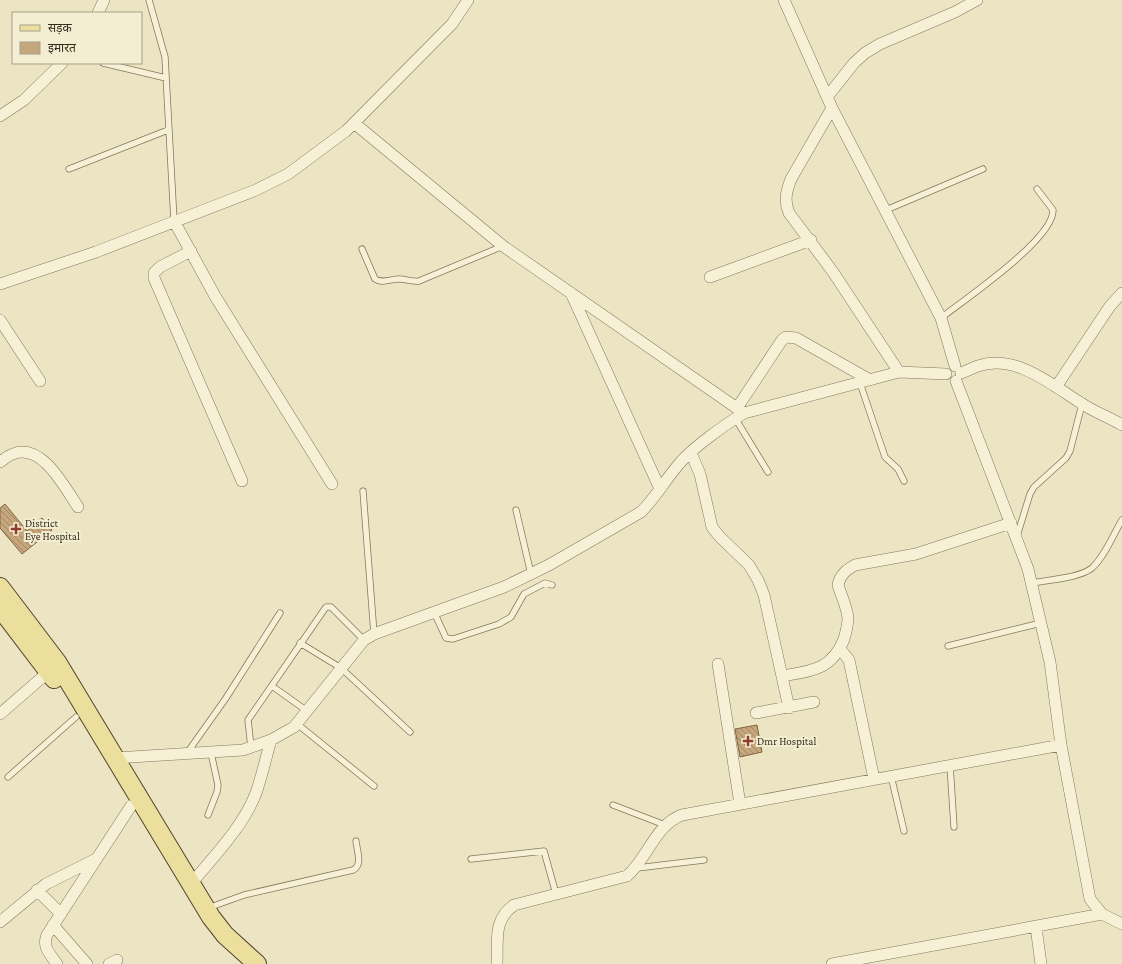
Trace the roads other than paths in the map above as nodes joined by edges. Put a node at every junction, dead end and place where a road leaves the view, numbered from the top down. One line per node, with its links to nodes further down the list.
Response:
1 (104, 0): 6 (street)
2 (150, 0): 9 (lane)
3 (468, 0): 13 (street)
4 (784, 0): 10 (street)
5 (977, 0): 10 (street)
6 (98, 12)
7 (61, 64): 12 (street)
8 (107, 64): 9 (lane)
9 (166, 78): 14 (lane)
10 (827, 97): 11 (street)
11 (832, 108): 18 (street); 20 (street)
12 (0, 116)
13 (354, 124): 19 (street); 21 (street)
14 (168, 130): 15 (lane); 19 (lane)
15 (69, 169)
16 (983, 169): 18 (lane)
17 (1037, 188): 28 (lane)
18 (886, 210): 28 (street)
19 (174, 221): 23 (street); 25 (street)
20 (811, 240): 24 (street); 30 (street)
21 (503, 246): 22 (lane); 26 (street)
22 (362, 249)
23 (191, 251): 41 (street); 43 (street)
24 (710, 277)
25 (0, 284)
26 (571, 293): 36 (street); 44 (street)
27 (1122, 293): 34 (street)
28 (942, 318): 31 (street)
29 (0, 320): 32 (street)
30 (899, 372): 31 (street); 33 (street)
31 (957, 373): 34 (street); 49 (street)
32 (40, 381)
33 (865, 381): 36 (street); 36 (street); 42 (lane)
34 (1056, 387): 35 (street)
35 (1082, 404): 37 (street); 50 (lane)
36 (739, 413): 38 (street); 40 (lane)
37 (1122, 425)
38 (691, 453): 44 (street); 67 (street)
39 (0, 462): 46 (street)
40 (768, 472)
41 (242, 481)
42 (904, 481)
43 (332, 484)
44 (660, 489): 51 (street)
45 (363, 492): 59 (lane)
46 (78, 508)
47 (516, 510): 51 (lane)
48 (1122, 520): 52 (lane)
49 (1011, 523): 50 (street); 63 (street)
50 (1016, 538): 52 (street)
51 (531, 574): 56 (street)
52 (1031, 583): 58 (street)
53 (552, 585): 56 (lane)
54 (0, 587): 65 (main road)
55 (0, 608): 65 (main road)
56 (434, 612): 59 (street)
57 (280, 613): 80 (lane)
58 (1041, 623): 62 (lane); 78 (street)
59 (374, 634): 60 (street)
60 (364, 640): 61 (lane); 66 (street)
61 (300, 642): 66 (lane); 68 (lane)
62 (948, 646)
63 (840, 649): 67 (street); 86 (street)
64 (718, 664): 88 (street)
65 (53, 668): 73 (street); 74 (main road); 82 (main road)
66 (341, 668): 71 (street); 76 (lane)
67 (782, 676): 70 (street)
68 (272, 686): 71 (lane); 79 (lane)
69 (814, 702): 70 (street)
70 (789, 708): 72 (street)
71 (306, 711): 75 (street)
72 (756, 713)
73 (0, 714)
74 (76, 717): 85 (lane); 90 (main road)
75 (296, 724): 77 (street); 87 (lane)
76 (410, 732)
77 (271, 740): 79 (street); 100 (street)
78 (1061, 745): 83 (street); 105 (street)
79 (252, 747): 81 (street)
80 (187, 753): 81 (street); 82 (street)
81 (211, 753): 91 (lane)
82 (115, 758): 100 (main road)
83 (950, 765): 84 (street); 93 (lane)
84 (891, 776): 86 (street); 94 (lane)
85 (8, 777)
86 (874, 779): 88 (street)
87 (374, 786)
88 (740, 804): 92 (street)
89 (613, 805): 92 (lane)
90 (131, 806): 96 (street); 113 (main road)
91 (208, 815)
92 (665, 825): 99 (street)
93 (954, 827)
94 (904, 831)
95 (356, 841): 103 (lane)
96 (97, 858): 101 (street); 104 (street)
97 (471, 859): 102 (lane)
98 (704, 860): 99 (lane)
99 (637, 868): 102 (street)
100 (191, 884): 103 (main road)
101 (37, 890): 104 (street); 106 (street)
102 (556, 894): 115 (street)
103 (206, 909): 114 (main road)
104 (61, 914): 108 (street)
105 (1102, 914): 107 (street); 109 (street)
106 (0, 922)
107 (1122, 924)
108 (53, 925): 111 (street); 112 (street)
109 (1036, 927): 110 (street); 117 (street)
110 (850, 962): 116 (street)
111 (57, 964)
112 (87, 964)
113 (239, 964)
114 (257, 964)
115 (497, 964)
116 (832, 964)
117 (1041, 964)

